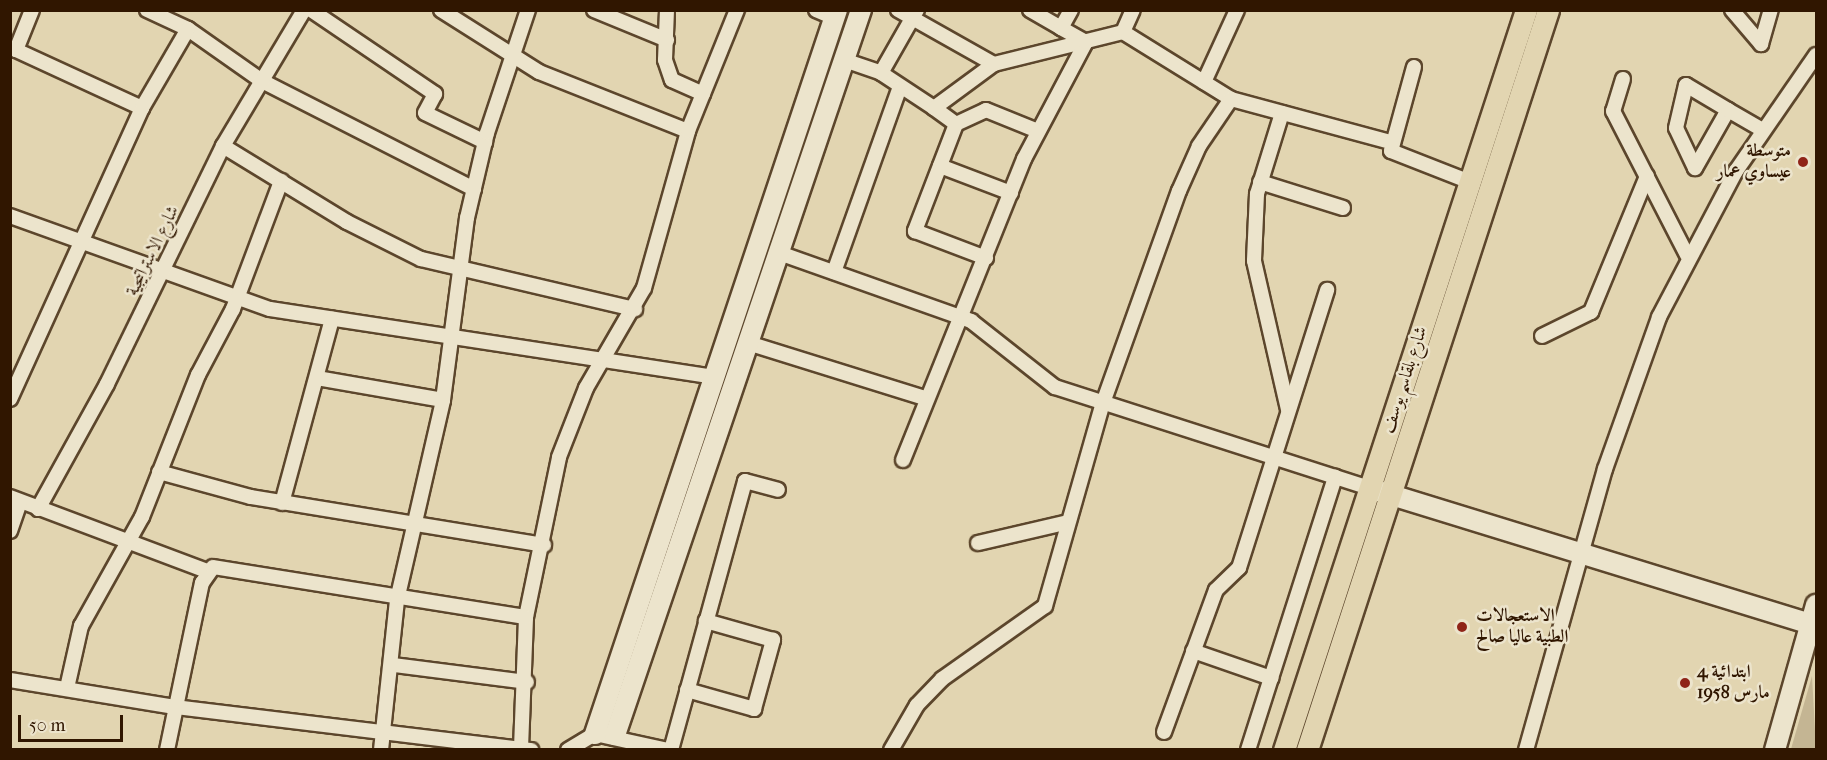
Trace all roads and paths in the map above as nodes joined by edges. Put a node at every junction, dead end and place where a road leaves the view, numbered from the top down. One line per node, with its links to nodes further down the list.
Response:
1 (32, 10): 29 (street)
2 (147, 10): 23 (street)
3 (304, 10): 37 (street, شارع الاستراتيجية)
4 (311, 10): 50 (street)
5 (441, 10): 30 (street)
6 (528, 10): 30 (street)
7 (594, 10): 27 (street)
8 (667, 10): 27 (street)
9 (737, 10): 40 (street)
10 (816, 10): 21 (street)
11 (861, 10): 32 (street)
12 (898, 10): 22 (street)
13 (1030, 10): 24 (street)
14 (1071, 10): 24 (street)
15 (1133, 10): 26 (street)
16 (1237, 10): 38 (street)
17 (1526, 10): 57 (main road, شارع بلقاسم يوسف)
18 (1548, 10): 90 (main road, شارع بلقاسم يوسف)
19 (1732, 10): 20 (street)
20 (1771, 10)
21 (836, 14): 78 (street)
22 (914, 15): 33 (street); 35 (street)
23 (177, 16): 25 (street)
24 (1061, 28): 28 (street)
25 (188, 29): 37 (street); 42 (street)
26 (1123, 33): 28 (street); 38 (street)
27 (667, 40): 40 (street)
28 (1086, 42): 33 (street); 49 (street)
29 (13, 49): 42 (street)
30 (512, 53): 48 (street); 50 (street)
31 (1816, 55): 47 (street)
32 (848, 62): 35 (street); 63 (street)
33 (994, 64): 43 (street)
34 (1414, 67): 51 (street)
35 (881, 73): 39 (street)
36 (1623, 79): 54 (street)
37 (262, 81): 52 (street, شارع الاستراتيجية); 58 (street)
38 (1204, 82): 41 (street)
39 (899, 89): 43 (street); 68 (street)
40 (703, 94): 48 (street)
41 (1231, 99): 45 (street); 83 (street)
42 (142, 108): 62 (street)
43 (934, 108): 46 (street)
44 (1728, 110): 44 (street); 47 (street)
45 (1282, 113): 51 (street); 56 (street)
46 (956, 124): 49 (street); 53 (street)
47 (1762, 130): 64 (street)
48 (688, 131): 71 (street)
49 (1038, 131): 59 (street)
50 (485, 142): 58 (street)
51 (1390, 142): 57 (street)
52 (223, 146): 55 (street); 66 (street, شارع الاستراتيجية)
53 (940, 166): 59 (street); 65 (street)
54 (1647, 176): 64 (street); 74 (street)
55 (281, 181): 67 (street); 70 (street)
56 (1260, 182): 60 (street); 84 (street)
57 (1470, 182): 90 (main road, شارع بلقاسم يوسف)
58 (474, 189): 67 (street)
59 (1011, 193): 65 (street)
60 (1343, 208)
61 (10, 216): 62 (street)
62 (84, 240): 66 (street); 81 (street)
63 (782, 254): 68 (street); 76 (street)
64 (1688, 255): 100 (street)
65 (986, 258): 72 (street)
66 (164, 271): 70 (street); 93 (street, شارع الاستراتيجية)
67 (459, 271): 71 (street); 75 (street)
68 (834, 272): 72 (street)
69 (1328, 290): 84 (street)
70 (236, 300): 73 (street); 87 (street)
71 (635, 309): 77 (street)
72 (963, 317): 80 (street); 83 (street)
73 (332, 319): 75 (street); 79 (street)
74 (1542, 336)
75 (451, 337): 77 (street); 82 (street)
76 (748, 343): 80 (street); 118 (street)
77 (603, 359): 78 (street); 99 (street)
78 (714, 376): 117 (street)
79 (317, 378): 82 (street); 92 (street)
80 (924, 398): 85 (street)
81 (10, 399)
82 (443, 400): 95 (street)
83 (1102, 403): 86 (street); 94 (street)
84 (1288, 412): 86 (street)
85 (903, 459)
86 (1275, 459): 88 (street); 107 (street)
87 (159, 472): 92 (street); 98 (street)
88 (1335, 477): 90 (street); 109 (street)
89 (778, 490): 105 (street)
90 (1379, 491): 100 (street); 126 (main road, شارع بلقاسم يوسف); 127 (main road, شارع بلقاسم يوسف)
91 (15, 500): 93 (street); 96 (street)
92 (282, 503): 95 (street)
93 (38, 509): 98 (street)
94 (1068, 522): 97 (street); 124 (street)
95 (417, 523): 99 (street); 102 (street)
96 (10, 531)
97 (978, 543)
98 (127, 544): 101 (street); 112 (street)
99 (544, 545): 104 (street)
100 (1581, 556): 106 (street); 128 (street)
101 (207, 571): 102 (street); 114 (street)
102 (397, 600): 104 (street); 108 (street)
103 (1816, 605): 106 (street)
104 (526, 617): 111 (street)
105 (706, 621): 113 (street); 113 (street)
106 (1813, 624): 129 (street)
107 (1193, 651): 109 (street); 116 (street)
108 (394, 665): 111 (street); 115 (street)
109 (1271, 678): 125 (street)
110 (10, 680): 112 (street)
111 (527, 682): 119 (street)
112 (67, 688): 114 (street)
113 (687, 690): 123 (street)
114 (174, 707): 115 (street); 120 (street)
115 (385, 729): 119 (street); 121 (street)
116 (1164, 732)
117 (595, 734): 118 (street); 122 (street)
118 (615, 735): 123 (street)
119 (526, 749)
120 (167, 750)
121 (381, 750)
122 (568, 750)
123 (670, 750)
124 (891, 750)
125 (1248, 750)
126 (1284, 750)
127 (1307, 750)
128 (1526, 750)
129 (1774, 750)

